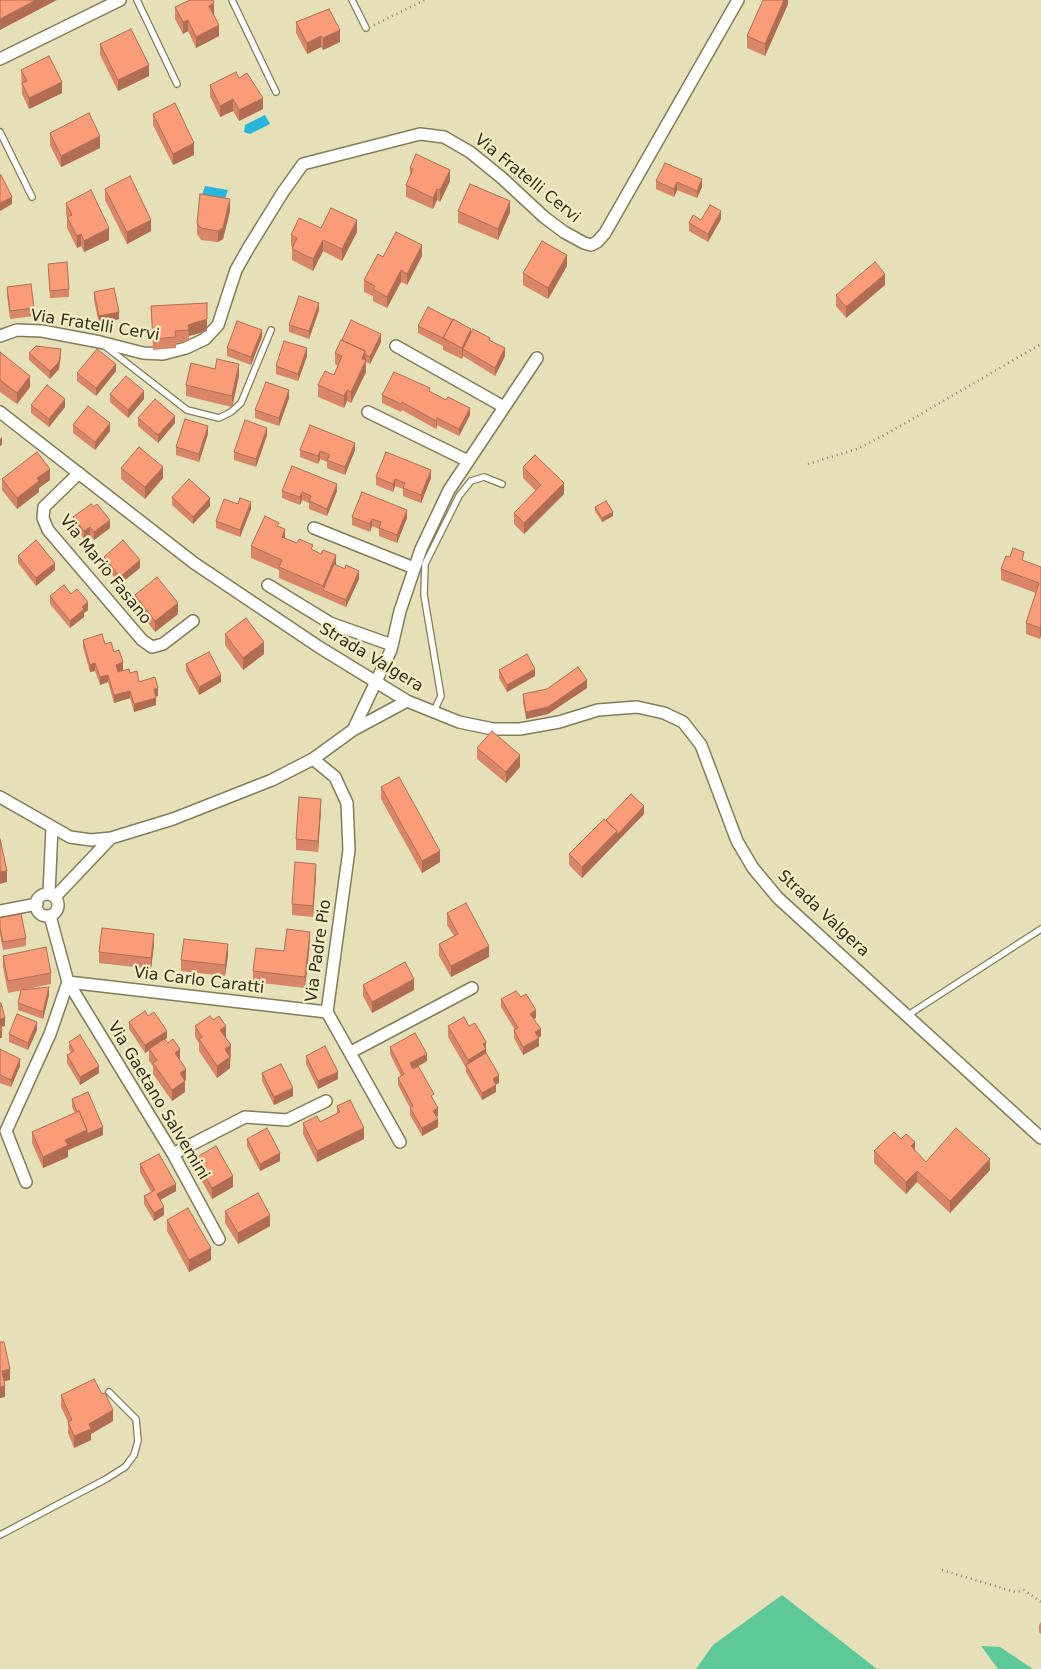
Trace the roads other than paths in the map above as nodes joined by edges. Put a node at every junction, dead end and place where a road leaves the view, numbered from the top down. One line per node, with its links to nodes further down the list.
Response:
1 (120, 0): 7 (street)
2 (137, 0): 8 (lane)
3 (232, 0): 9 (lane)
4 (352, 0): 6 (lane)
5 (738, 0): 14 (street, Via Fratelli Cervi)
6 (366, 28)
7 (0, 58)
8 (177, 84)
9 (276, 92)
10 (0, 132): 11 (lane)
11 (32, 197)
12 (271, 330): 14 (lane)
13 (0, 336): 14 (street, Via Fratelli Cervi)
14 (100, 342)
15 (396, 346): 17 (street)
16 (537, 358): 17 (street)
17 (504, 407): 20 (street)
18 (0, 412): 21 (street, Strada Valgera)
19 (368, 412): 20 (street)
20 (468, 461): 24 (street)
21 (79, 473): 26 (street, Via Mario Fasano); 28 (street, Strada Valgera)
22 (502, 484): 30 (lane)
23 (314, 528): 24 (street)
24 (414, 568): 27 (street)
25 (268, 585): 27 (street)
26 (193, 621)
27 (392, 645): 28 (street)
28 (376, 684): 29 (street, Strada Valgera); 31 (street)
29 (407, 701): 30 (street, Strada Valgera); 31 (street)
30 (434, 711): 44 (street, Strada Valgera)
31 (353, 730): 32 (street)
32 (313, 759): 35 (street); 43 (street, Via Padre Pio)
33 (0, 798): 34 (street)
34 (52, 827): 35 (street); 36 (street)
35 (111, 838): 36 (street)
36 (52, 896): 37 (street); 39 (street)
37 (37, 904): 38 (street); 39 (street)
38 (0, 911)
39 (50, 916): 41 (street, Via Gaetano Salvemini)
40 (1041, 929): 44 (lane)
41 (68, 982): 43 (street, Via Carlo Caratti); 49 (street, Via Gaetano Salvemini); 50 (street)
42 (472, 988): 45 (street)
43 (327, 1012): 45 (street, Via Padre Pio)
44 (908, 1015): 47 (street, Strada Valgera)
45 (351, 1052): 48 (street, Via Padre Pio)
46 (326, 1101): 49 (street)
47 (1041, 1138)
48 (400, 1142)
49 (172, 1154): 51 (street, Via Gaetano Salvemini)
50 (26, 1182)
51 (219, 1239)
52 (109, 1392): 53 (lane)
53 (0, 1535)

